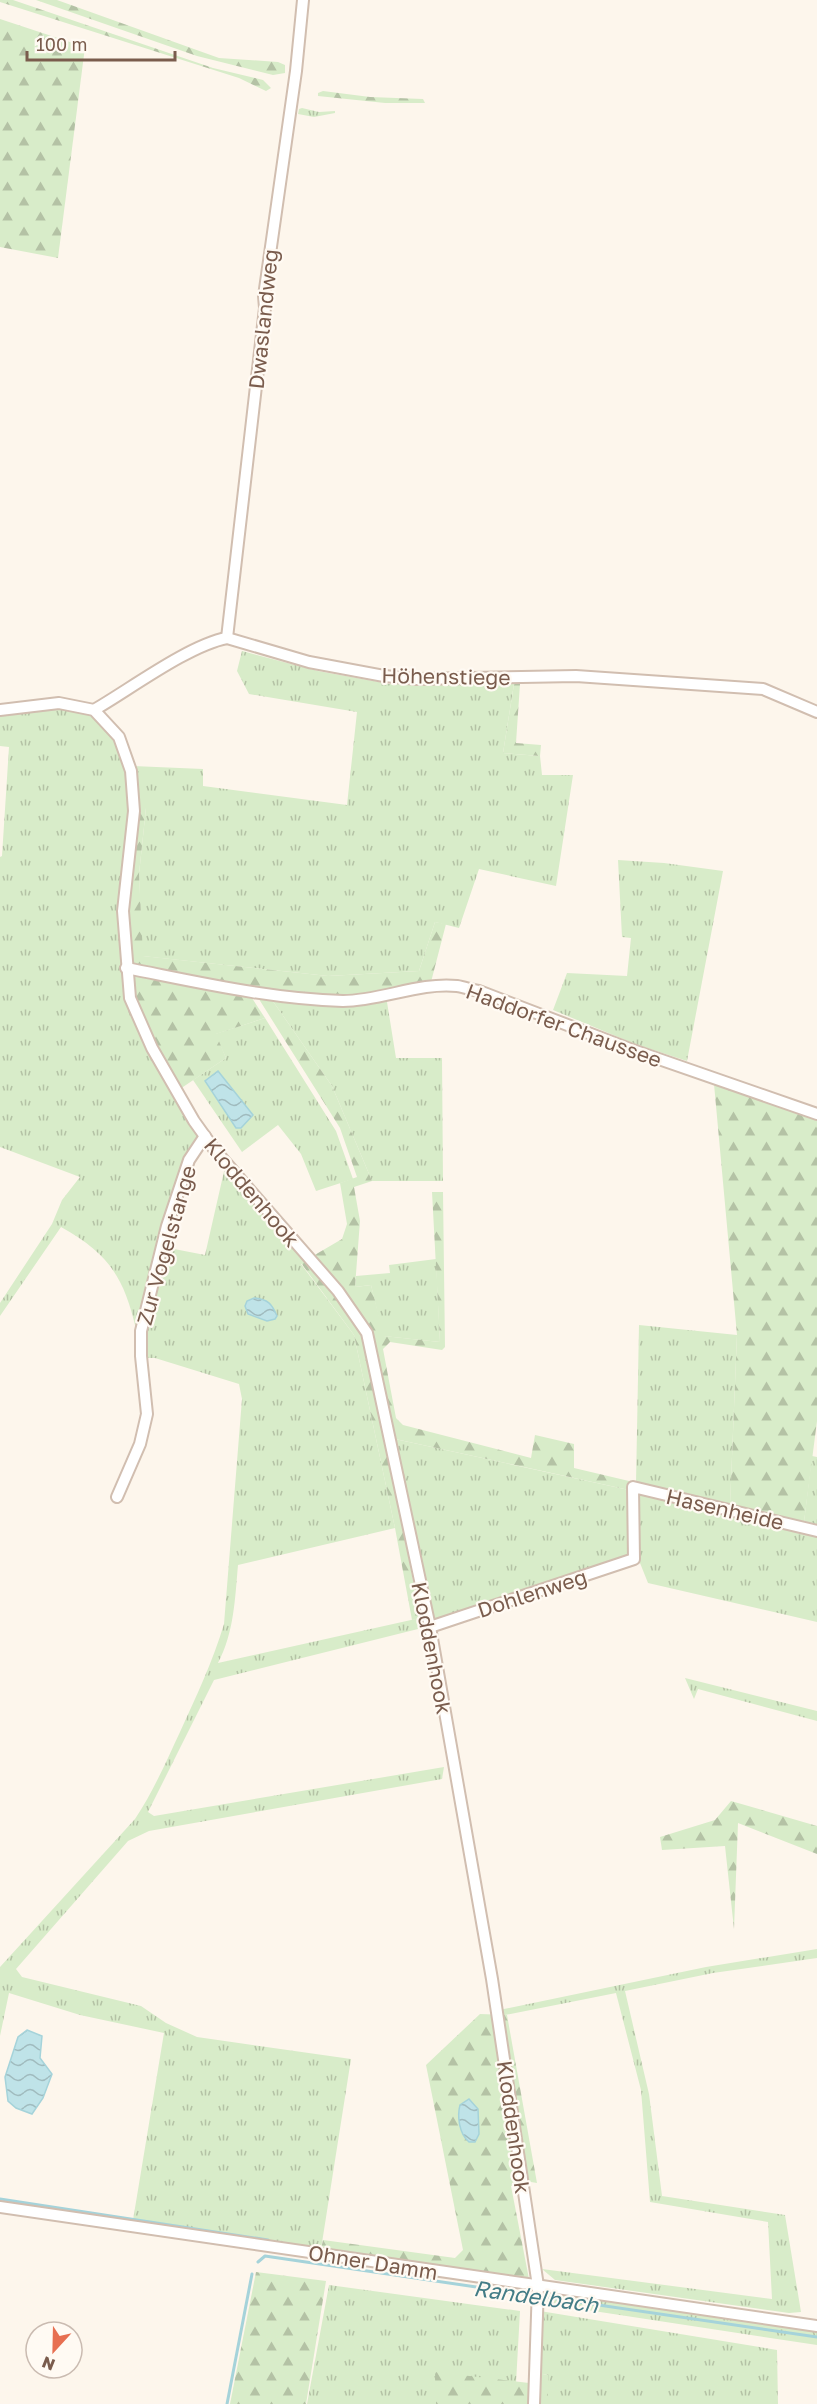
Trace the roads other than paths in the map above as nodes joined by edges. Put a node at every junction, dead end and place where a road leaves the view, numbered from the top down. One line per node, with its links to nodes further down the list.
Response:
1 (303, 0): 2 (street, Dwaslandweg)
2 (227, 638): 4 (street); 5 (street, Höhenstiege)
3 (0, 710): 4 (street)
4 (94, 711): 6 (street, Kloddenhook)
5 (817, 712)
6 (126, 968): 7 (street, Haddorfer Chaussee); 8 (street, Kloddenhook)
7 (817, 1114)
8 (205, 1136): 9 (street, Zur Vogelstange); 12 (street, Kloddenhook)
9 (117, 1497)
10 (817, 1531): 11 (street, Hasenheide)
11 (634, 1559): 12 (street, Dohlenweg)
12 (430, 1627): 14 (street, Kloddenhook)
13 (0, 2208): 14 (street, Ohner Damm)
14 (537, 2292): 15 (street, Ohner Damm); 16 (street, Kloddenhook)
15 (817, 2326)
16 (534, 2404)

